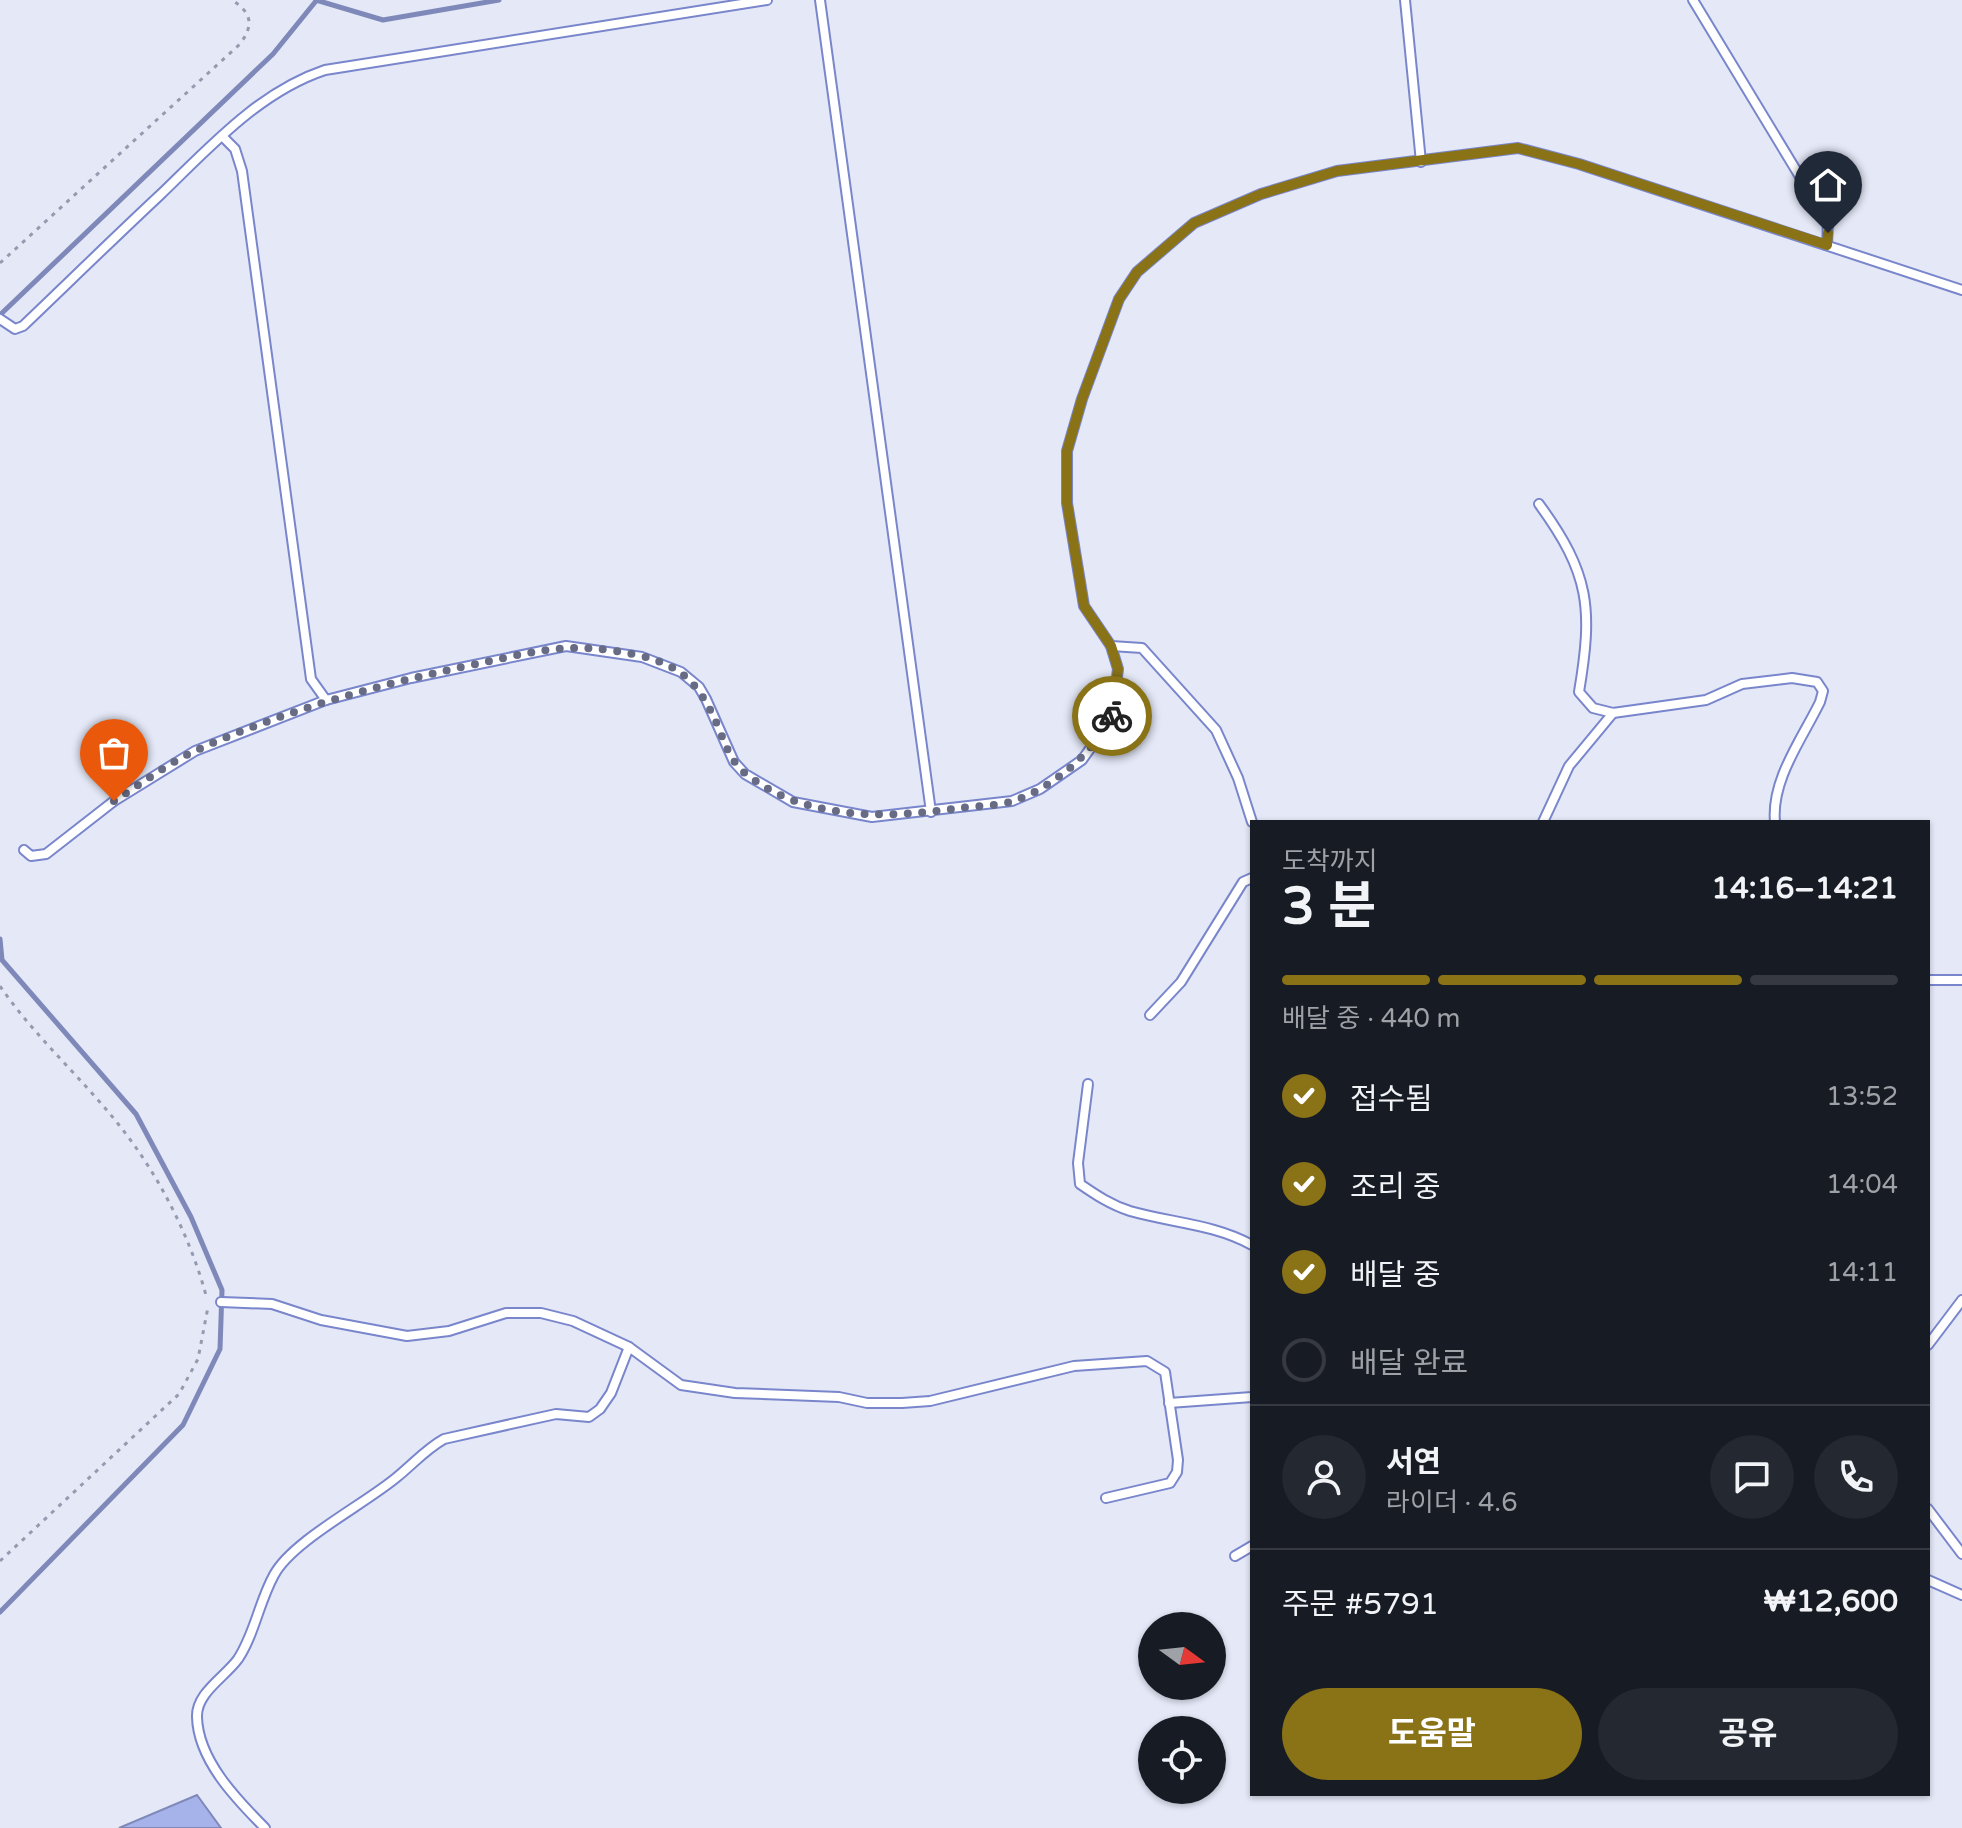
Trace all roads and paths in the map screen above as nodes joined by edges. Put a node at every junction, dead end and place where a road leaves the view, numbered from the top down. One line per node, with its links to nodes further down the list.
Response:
1 (232, 0): 9 (path)
2 (767, 0): 6 (lane)
3 (820, 0): 16 (lane)
4 (1405, 0): 7 (lane)
5 (1693, 0): 8 (lane)
6 (222, 136): 11 (lane); 14 (lane)
7 (1421, 162): 8 (lane); 13 (lane)
8 (1827, 245): 10 (lane)
9 (0, 263)
10 (1962, 290)
11 (2, 320)
12 (1539, 504): 15 (lane)
13 (1111, 646): 16 (lane); 17 (lane)
14 (326, 700): 16 (lane); 20 (lane)
15 (1613, 713): 18 (lane); 19 (lane)
16 (931, 812)
17 (1251, 820)
18 (1544, 820)
19 (1775, 820)
20 (24, 850)
21 (1250, 879): 25 (lane)
22 (1930, 980): 23 (lane)
23 (1962, 980)
24 (0, 986): 39 (path)
25 (1150, 1015)
26 (1088, 1084): 27 (lane)
27 (1250, 1244)
28 (1962, 1300): 30 (lane)
29 (221, 1302): 31 (lane)
30 (1930, 1342)
31 (629, 1347): 33 (lane); 42 (lane)
32 (1250, 1397): 33 (lane)
33 (1169, 1403): 34 (lane)
34 (1106, 1498)
35 (1930, 1512): 37 (lane)
36 (1250, 1547): 38 (lane)
37 (1962, 1554)
38 (1235, 1556)
39 (0, 1561)
40 (1930, 1581): 41 (lane)
41 (1962, 1595)
42 (265, 1828)

